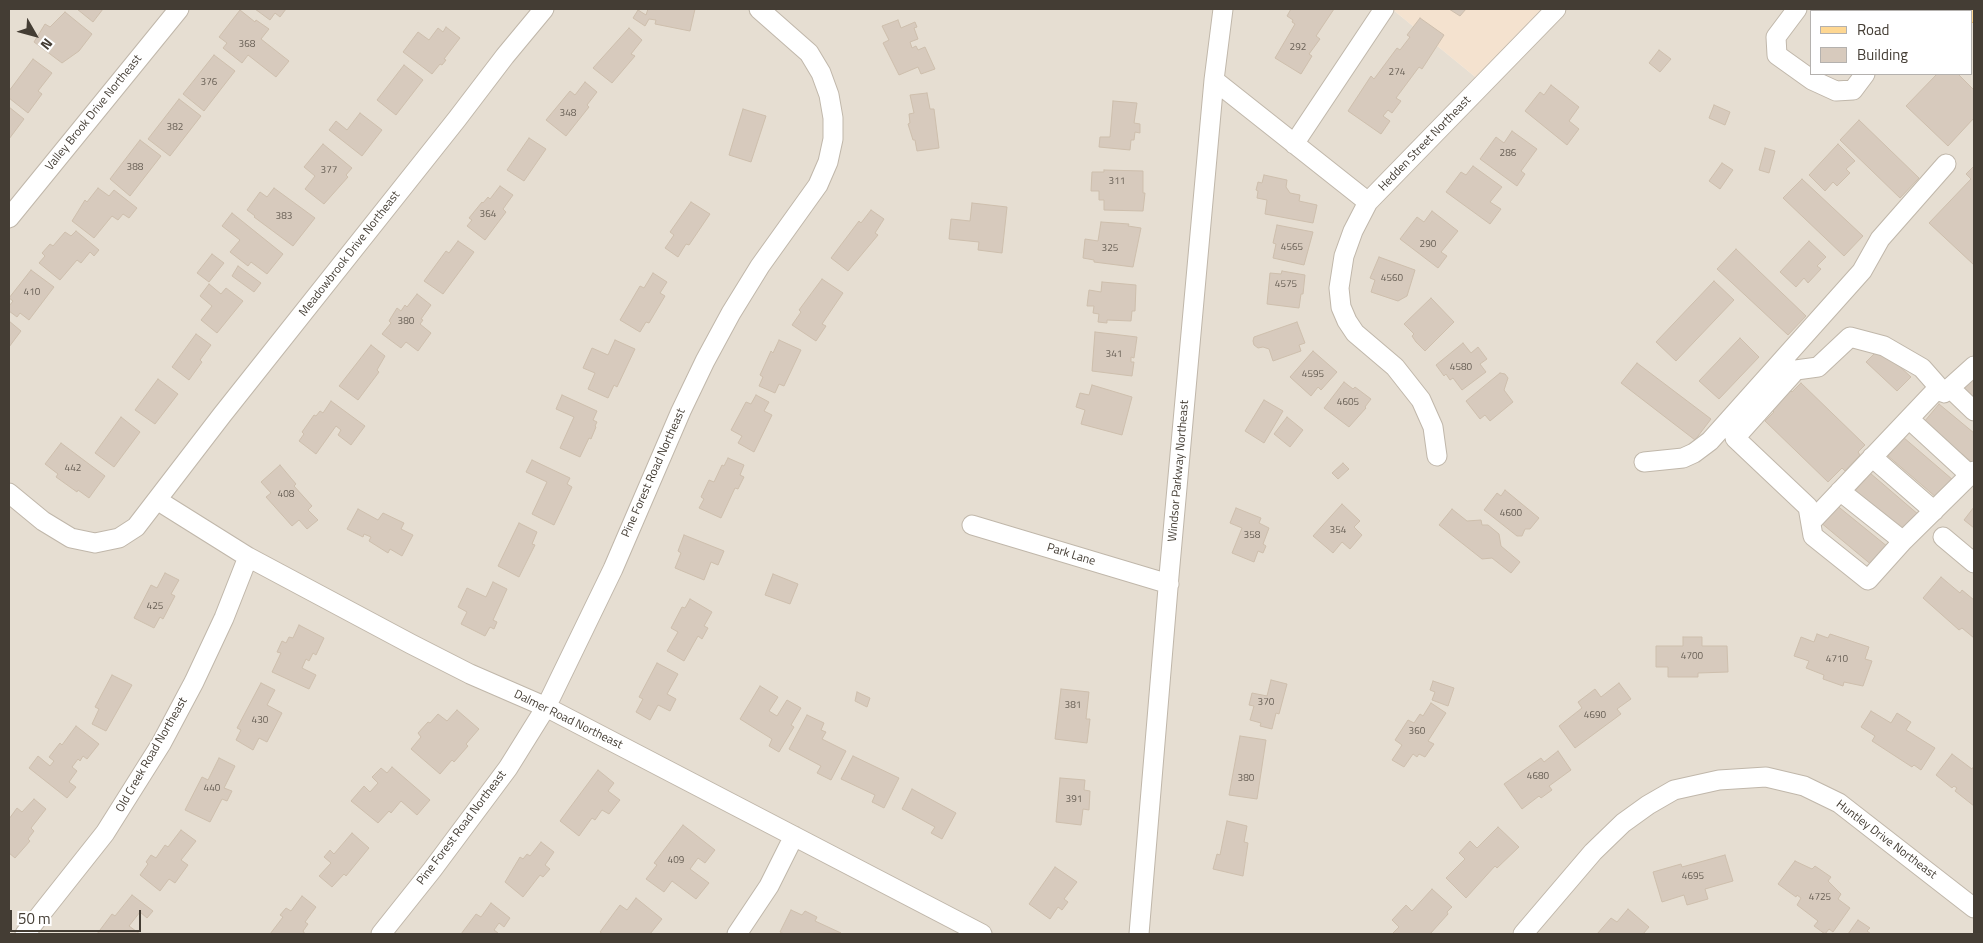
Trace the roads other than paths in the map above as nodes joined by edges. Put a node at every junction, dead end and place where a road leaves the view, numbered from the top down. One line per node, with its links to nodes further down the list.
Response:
1 (179, 9): 13 (street, Valley Brook Drive Northeast)
2 (544, 9): 24 (street, Meadowbrook Drive Northeast)
3 (760, 9): 33 (street, Pine Forest Road Northeast)
4 (1223, 9): 9 (street, Windsor Parkway Northeast)
5 (1384, 9): 10 (street)
6 (1556, 9): 12 (street, Hedden Street Northeast)
7 (1797, 9): 8 (street)
8 (1864, 75)
9 (1214, 80): 10 (street, Hedden Street Northeast); 32 (street, Windsor Parkway Northeast)
10 (1294, 144): 12 (street, Hedden Street Northeast)
11 (1946, 164): 20 (street)
12 (1368, 202): 18 (street)
13 (9, 218)
14 (1974, 366): 15 (street)
15 (1944, 388): 16 (street); 17 (street); 26 (street)
16 (1974, 411)
17 (1909, 419): 19 (street); 21 (street)
18 (1437, 456)
19 (1872, 457): 22 (street); 25 (street)
20 (1644, 462)
21 (1972, 473): 25 (street)
22 (1840, 491): 26 (street); 29 (street)
23 (9, 493): 24 (street)
24 (158, 500): 30 (street, Dalmer Road Northeast)
25 (1934, 511): 29 (street)
26 (1811, 522): 29 (street)
27 (972, 525): 32 (street, Park Lane)
28 (1942, 537): 31 (street)
29 (1903, 542)
30 (248, 557): 33 (street, Dalmer Road Northeast); 36 (street, Old Creek Road Northeast)
31 (1974, 563)
32 (1169, 584): 40 (street, Windsor Parkway Northeast)
33 (546, 707): 34 (street, Dalmer Road Northeast); 37 (street, Pine Forest Road Northeast)
34 (794, 836): 38 (street); 39 (street, Dalmer Road Northeast)
35 (1974, 908): 41 (street, Huntley Drive Northeast)
36 (25, 934)
37 (381, 934)
38 (737, 934)
39 (982, 934)
40 (1139, 934)
41 (1523, 934)

